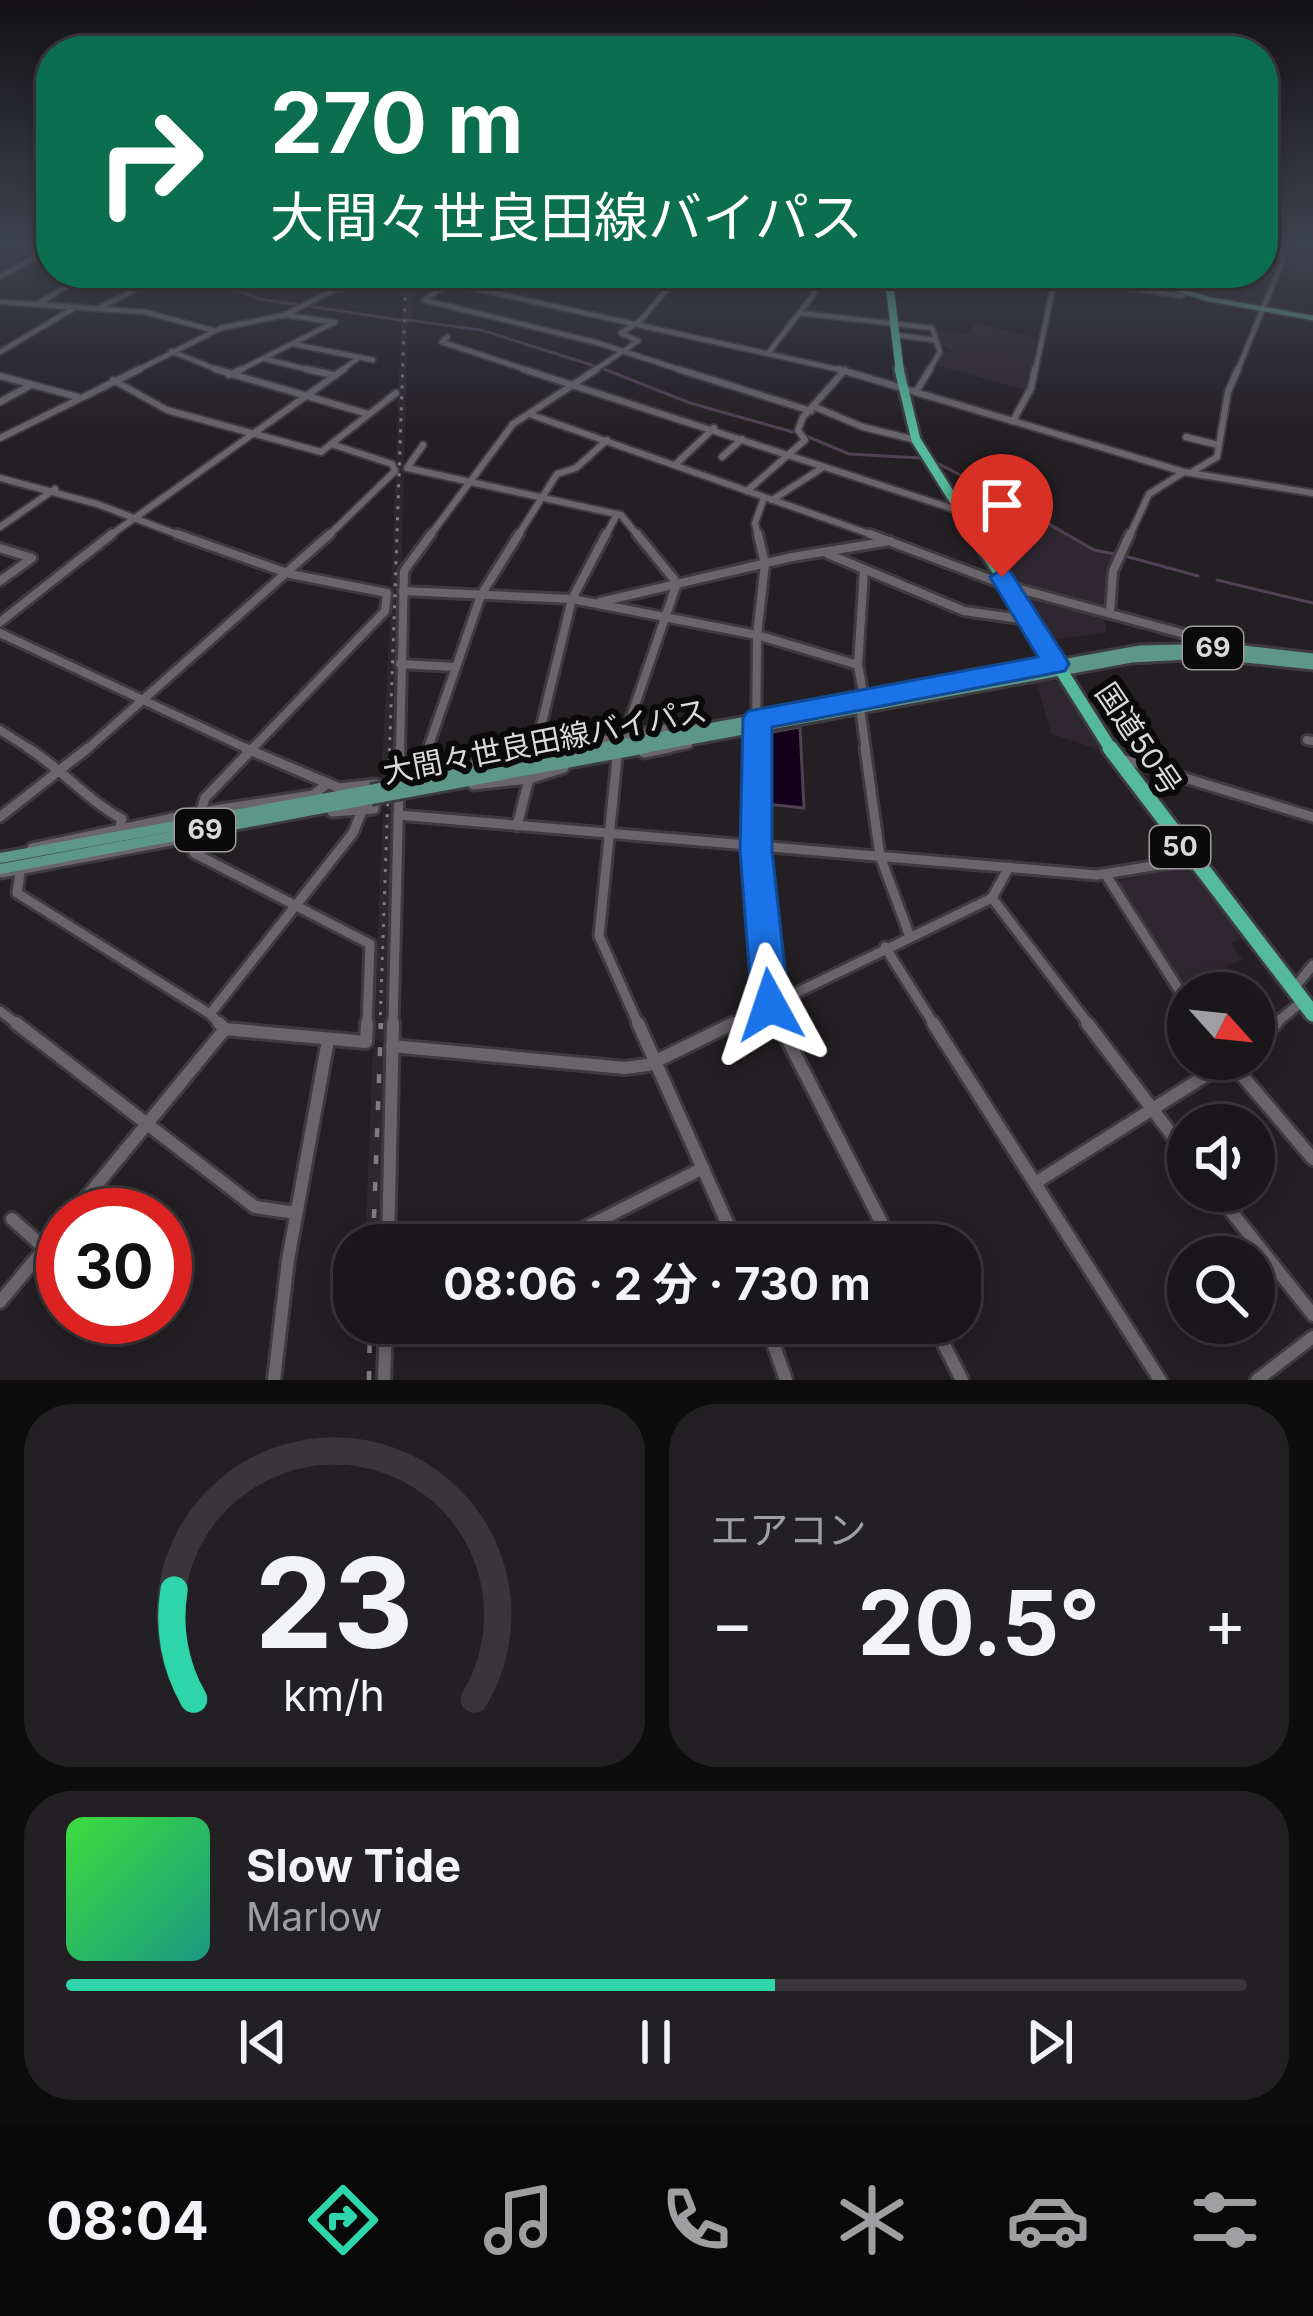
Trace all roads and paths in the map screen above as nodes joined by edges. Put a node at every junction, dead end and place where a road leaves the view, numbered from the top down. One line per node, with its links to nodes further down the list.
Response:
1 (55, 306): 12 (street)
2 (103, 306): 13 (street)
3 (300, 306): 16 (street)
4 (449, 306): 26 (street)
5 (568, 306): 19 (street)
6 (652, 306): 19 (street)
7 (804, 306): 15 (street)
8 (892, 306): 18 (highway, 国道50号 / 50)
9 (1049, 306): 48 (street)
10 (1246, 306): 14 (main road)
11 (1264, 306): 14 (street)
12 (75, 308): 13 (street); 27 (street)
13 (98, 309): 20 (street)
14 (1263, 310): 17 (main road); 60 (street)
15 (799, 313): 18 (street); 28 (street)
16 (285, 315): 20 (street); 24 (street)
17 (1313, 318)
18 (893, 319): 21 (highway, 国道50号 / 50); 23 (street)
19 (640, 321): 26 (street); 28 (street)
20 (214, 331): 25 (street)
21 (895, 334): 23 (street); 39 (highway, 国道50号 / 50)
22 (447, 337): 37 (street)
23 (935, 340): 40 (street)
24 (292, 344): 29 (street); 30 (street)
25 (170, 351): 33 (street); 36 (street)
26 (625, 351): 37 (street); 45 (street)
27 (0, 352)
28 (770, 352): 32 (street)
29 (360, 357): 31 (street); 35 (street)
30 (262, 358): 33 (street); 35 (street)
31 (373, 360)
32 (845, 370): 39 (street); 45 (street)
33 (229, 375): 42 (street)
34 (0, 376): 38 (street)
35 (334, 376): 42 (street)
36 (112, 380): 43 (street); 52 (street)
37 (570, 382): 46 (street); 50 (street)
38 (33, 384): 43 (street); 44 (street)
39 (902, 387): 40 (street); 57 (highway, 国道50号 / 50)
40 (916, 392): 48 (street)
41 (396, 393): 47 (street)
42 (305, 396): 47 (street); 52 (street)
43 (79, 398): 51 (street)
44 (0, 402)
45 (813, 409): 57 (street); 61 (street)
46 (528, 413): 56 (street); 67 (street)
47 (369, 414): 58 (street)
48 (1013, 421): 65 (street)
49 (0, 426): 51 (street)
50 (714, 428): 55 (street); 63 (street)
51 (15, 431): 54 (street)
52 (251, 434): 58 (street); 75 (street)
53 (1186, 437): 60 (street)
54 (0, 438)
55 (742, 439): 61 (street); 62 (street)
56 (607, 440): 63 (street); 71 (street)
57 (916, 440): 73 (highway, 国道50号 / 50)
58 (331, 444): 82 (street)
59 (423, 445): 67 (street)
60 (1218, 445): 65 (street)
61 (790, 456): 64 (street); 69 (street)
62 (722, 457)
63 (677, 463): 69 (street)
64 (824, 467): 72 (street); 73 (street)
65 (1188, 473): 70 (street); 90 (street)
66 (0, 478): 68 (street)
67 (470, 482): 71 (street); 86 (street)
68 (56, 488): 75 (street); 76 (street)
69 (748, 491): 72 (street)
70 (1313, 493)
71 (542, 497): 74 (street); 87 (street)
72 (768, 499): 77 (street); 80 (street)
73 (960, 511): 85 (highway, 国道50号 / 50)
74 (617, 514): 84 (street); 88 (street)
75 (131, 519): 82 (street); 93 (street)
76 (0, 526)
77 (890, 541): 79 (street); 85 (street)
78 (0, 548): 83 (street)
79 (827, 553): 80 (street); 81 (street)
80 (765, 564): 84 (street); 95 (street)
81 (864, 570): 92 (street); 99 (street)
82 (288, 572): 102 (street); 108 (street)
83 (0, 581)
84 (677, 583): 89 (street); 91 (street)
85 (1008, 586): 90 (street); 92 (highway, 国道50号 / 50)
86 (404, 591): 87 (street); 98 (street)
87 (481, 595): 88 (street); 100 (street)
88 (572, 598): 89 (street); 109 (street)
89 (600, 603): 91 (street)
90 (1110, 613): 96 (street)
91 (666, 619): 95 (street); 107 (street)
92 (1028, 620): 101 (highway, 国道50号 / 50)
93 (0, 622)
94 (0, 633): 102 (street)
95 (757, 635): 99 (street); 104 (street)
96 (1203, 648): 97 (main road, 大間々世良田線バイパス / 69); 101 (main road, 大間々世良田線バイパス / 69)
97 (1313, 661): 101 (main road, 大間々世良田線バイパス / 69)
98 (400, 664): 100 (street); 114 (street)
99 (858, 665): 103 (street)
100 (456, 667): 114 (street)
101 (1058, 667): 103 (main road, 大間々世良田線バイパス / 69); 110 (highway, 国道50号 / 50)
102 (140, 701): 108 (street); 112 (street)
103 (862, 703): 104 (main road, 大間々世良田線バイパス / 69); 127 (street)
104 (758, 723): 106 (main road, 大間々世良田線バイパス / 69); 126 (street)
105 (0, 730): 112 (street)
106 (703, 733): 107 (street); 111 (street); 114 (main road, 大間々世良田線バイパス / 69)
107 (624, 737): 109 (street)
108 (254, 748): 115 (street); 118 (street)
109 (535, 753): 114 (street)
110 (1116, 757): 121 (street); 128 (highway, 国道50号 / 50)
111 (617, 758): 113 (street); 124 (street)
112 (63, 770): 120 (street); 123 (street)
113 (530, 775): 117 (street); 122 (street)
114 (409, 782): 116 (main road, 大間々世良田線バイパス / 69, bridge); 117 (street)
115 (328, 783): 116 (street); 118 (street)
116 (368, 799): 125 (street); 129 (main road, 大間々世良田線バイパス / 69); 134 (street)
117 (397, 799): 119 (street)
118 (200, 815): 123 (street)
119 (398, 815): 122 (street); 146 (street)
120 (0, 817)
121 (1313, 817)
122 (517, 826): 124 (street)
123 (119, 830): 129 (street)
124 (610, 833): 126 (street); 147 (street)
125 (195, 838): 131 (street); 134 (street)
126 (756, 845): 127 (street); 140 (street)
127 (880, 856): 130 (street); 135 (street)
128 (1190, 860): 132 (street); 139 (highway, 国道50号 / 50)
129 (1, 864): 131 (street)
130 (1009, 867): 132 (street); 133 (street)
131 (21, 872): 142 (street)
132 (1106, 875): 138 (street)
133 (992, 898): 135 (street); 150 (street)
134 (297, 904): 142 (street); 145 (street)
135 (909, 934): 136 (street)
136 (885, 947): 140 (street); 155 (street)
137 (1313, 965): 139 (street)
138 (1168, 972)
139 (1303, 1001): 143 (street)
140 (770, 1005): 147 (street); 163 (street)
141 (0, 1011): 151 (street)
142 (210, 1014): 144 (street)
143 (1275, 1024)
144 (223, 1032): 145 (street); 151 (street)
145 (328, 1040): 158 (street)
146 (392, 1046): 147 (street); 160 (street)
147 (654, 1062): 154 (street)
148 (1200, 1080): 150 (street)
149 (1247, 1080): 153 (street)
150 (1153, 1111): 152 (street); 155 (street)
151 (146, 1126): 156 (street); 158 (street)
152 (1167, 1129)
153 (1313, 1159)
154 (703, 1168): 161 (street); 162 (street)
155 (1035, 1183): 176 (street)
156 (95, 1188)
157 (1232, 1212): 167 (street)
158 (296, 1213): 172 (street)
159 (12, 1219): 164 (street)
160 (388, 1224)
161 (592, 1224)
162 (727, 1224)
163 (882, 1224)
164 (36, 1241)
165 (36, 1260): 166 (street)
166 (0, 1303)
167 (1313, 1315)
168 (1313, 1337): 177 (street)
169 (386, 1344): 173 (street)
170 (773, 1344): 174 (street)
171 (944, 1344): 175 (street)
172 (274, 1380)
173 (384, 1380)
174 (786, 1380)
175 (962, 1380)
176 (1160, 1380)
177 (1257, 1380)

